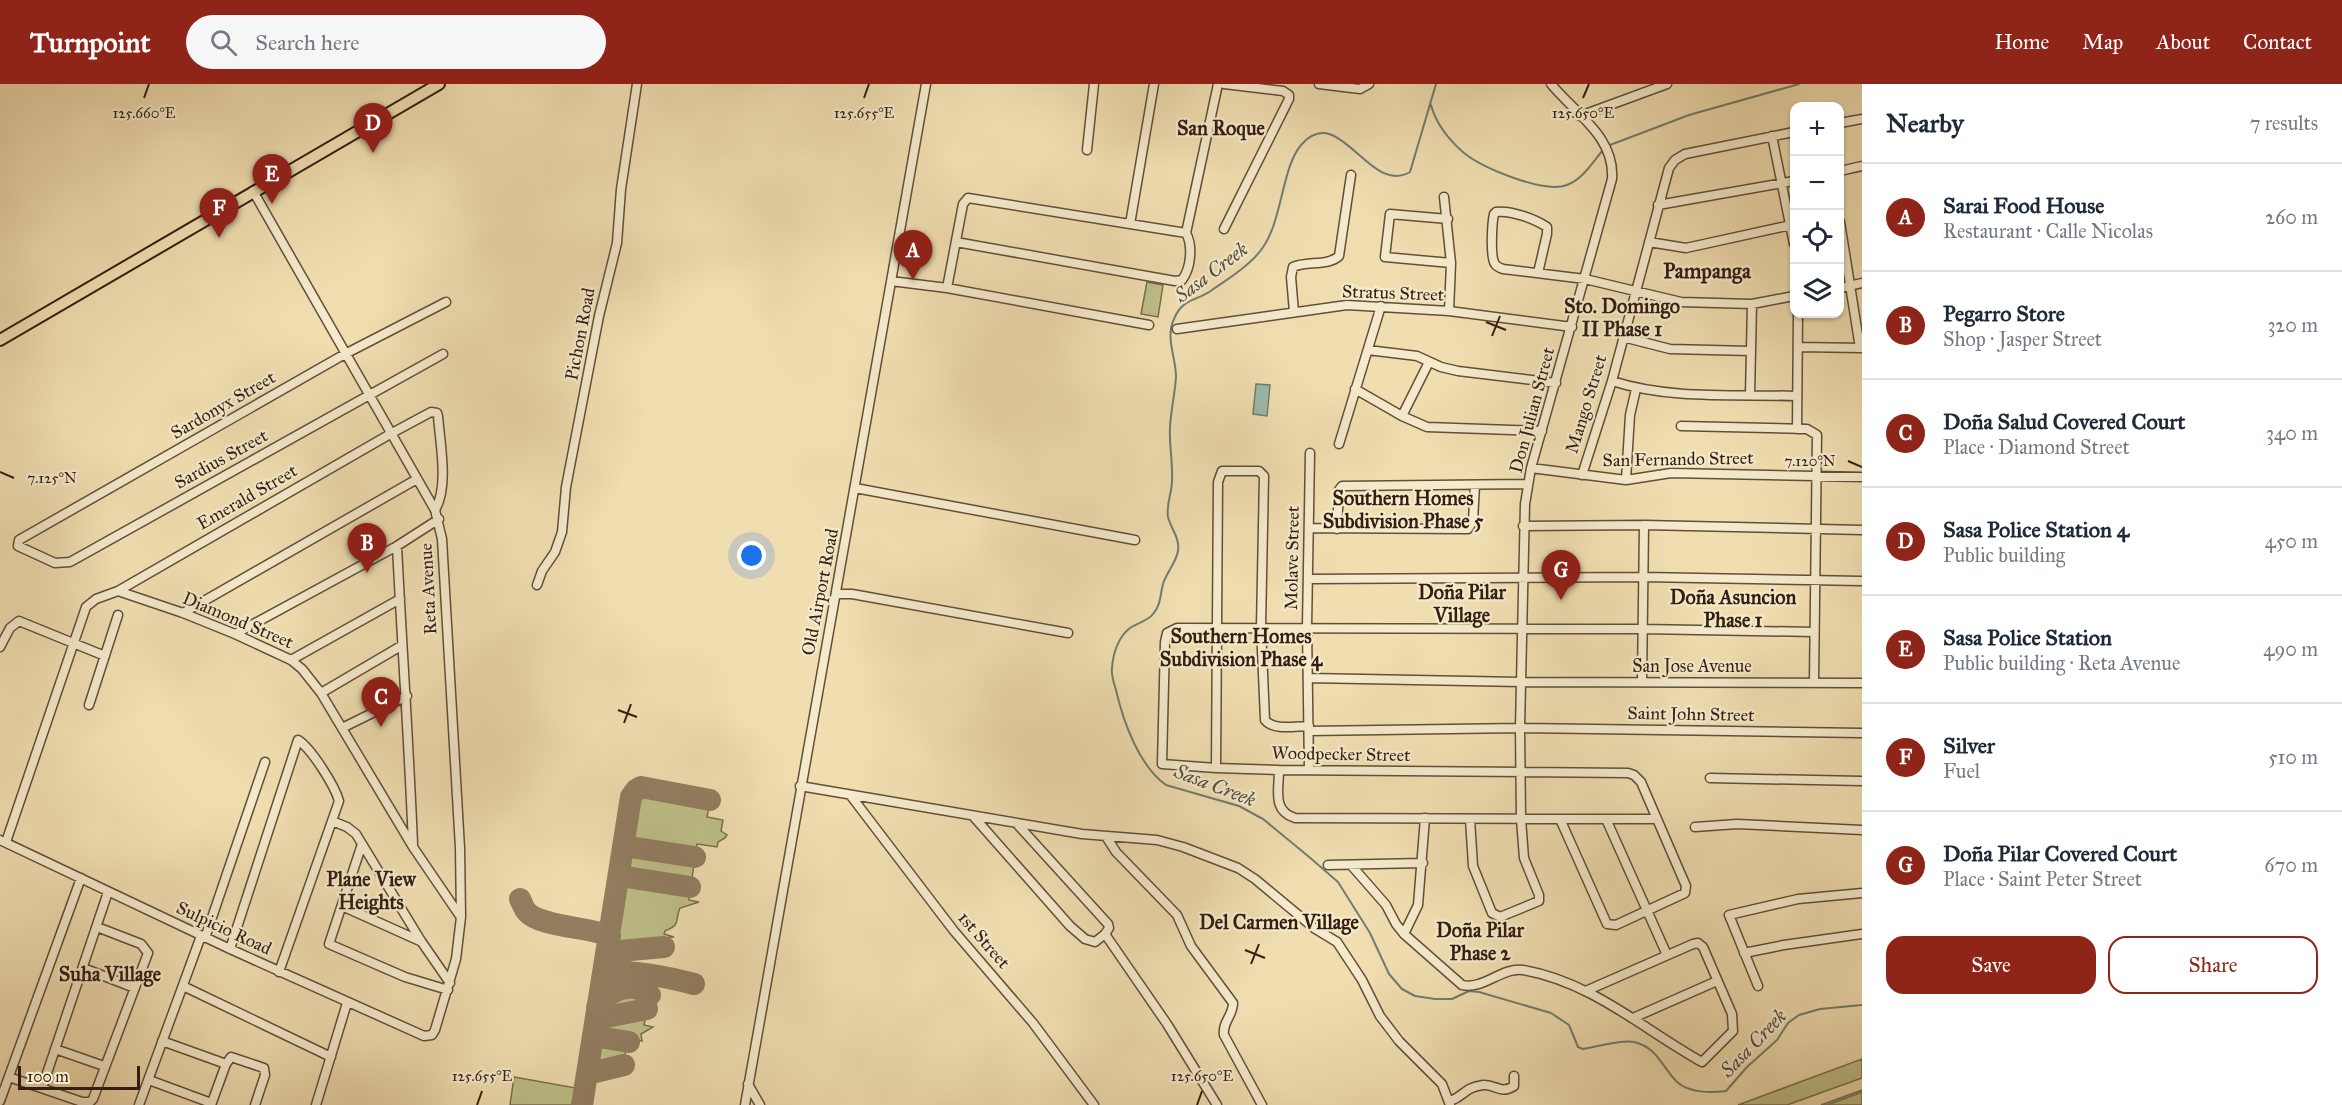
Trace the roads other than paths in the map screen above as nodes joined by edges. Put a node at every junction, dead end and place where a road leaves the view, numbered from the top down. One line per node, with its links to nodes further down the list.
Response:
1 (439, 84): 23 (main road)
2 (637, 84): 102 (street, Pichon Road)
3 (926, 84): 38 (street, Old Airport Road)
4 (1094, 84): 17 (street)
5 (1155, 84): 28 (street)
6 (1218, 84): 31 (street)
7 (1224, 84): 30 (street)
8 (1321, 84): 9 (street)
9 (1369, 84)
10 (1551, 84): 12 (street, Don Julian Street)
11 (1667, 84): 12 (street)
12 (1580, 116): 37 (street, Don Julian Street)
13 (1862, 119): 14 (street)
14 (1844, 122)
15 (1790, 133): 16 (street)
16 (1772, 136): 22 (street); 25 (street, Mango Street)
17 (1087, 150)
18 (1862, 166): 19 (street)
19 (1844, 170)
20 (1351, 175): 49 (street)
21 (1790, 182): 22 (street)
22 (1783, 183): 25 (street); 27 (street)
23 (253, 191): 55 (main road); 60 (street, Reta Avenue)
24 (1444, 197): 26 (street)
25 (1658, 205): 32 (street, Mango Street)
26 (1448, 219): 35 (street); 35 (street)
27 (1790, 220)
28 (1130, 224): 31 (street); 33 (street)
29 (1790, 225): 32 (street)
30 (1224, 229)
31 (1186, 233): 33 (street)
32 (1648, 242): 43 (street, Mango Street)
33 (956, 243): 42 (street)
34 (1844, 248): 40 (street)
35 (1452, 263): 48 (street)
36 (1538, 273): 36 (street); 37 (street)
37 (1585, 279): 43 (street); 52 (street, Don Julian Street)
38 (891, 281): 42 (street); 85 (street, Old Airport Road)
39 (1862, 283): 40 (street)
40 (1851, 285): 41 (street); 57 (street)
41 (1844, 287)
42 (947, 288): 51 (street)
43 (1636, 293): 46 (street); 54 (street, Mango Street)
44 (1790, 297): 46 (street)
45 (446, 302): 60 (street, Sardonyx Street)
46 (1752, 304): 59 (street)
47 (1381, 306): 48 (street, Stratus Street); 49 (street, Stratus Street); 58 (street)
48 (1449, 311): 52 (street, Stratus Street)
49 (1294, 312): 53 (street, Stratus Street)
50 (1798, 318): 56 (street)
51 (1149, 325)
52 (1572, 327): 64 (street, Don Julian Street)
53 (1177, 329)
54 (1623, 337): 59 (street); 63 (street, Mango Street)
55 (0, 340)
56 (1798, 347): 57 (street); 69 (street)
57 (1861, 348)
58 (1368, 350): 62 (street); 65 (street)
59 (1751, 351): 68 (street)
60 (345, 354): 67 (street, Reta Avenue); 94 (street, Sardonyx Street)
61 (443, 354): 67 (street, Sardius Street)
62 (1429, 362): 64 (street); 70 (street)
63 (1612, 381): 66 (street); 78 (street, Mango Street)
64 (1556, 383): 73 (street, Don Julian Street)
65 (1355, 389): 70 (street); 75 (street)
66 (1636, 389): 68 (street); 82 (street)
67 (369, 395): 74 (street, Reta Avenue); 94 (street, Sardius Street)
68 (1750, 395): 69 (street)
69 (1797, 396): 72 (street)
70 (1402, 416): 73 (street)
71 (1682, 426): 72 (street)
72 (1797, 429): 79 (street)
73 (1542, 431): 77 (street, Don Julian Street)
74 (392, 433): 81 (street, Reta Avenue); 86 (street, Emerald Street); 103 (street, Emerald Street)
75 (1338, 444)
76 (1310, 453): 90 (street, Molave Street)
77 (1531, 468): 78 (street, San Fernando Street); 83 (street, Don Julian Street)
78 (1582, 475): 82 (street, San Fernando Street)
79 (1817, 476): 80 (street, San Fernando Street); 82 (street, San Fernando Street); 92 (street)
80 (1862, 477)
81 (417, 479): 86 (street, Reta Avenue); 106 (street)
82 (1626, 480)
83 (1528, 484): 84 (street); 89 (street, Don Julian Street)
84 (1475, 485): 91 (street); 91 (street)
85 (855, 488): 95 (street); 104 (street, Old Airport Road)
86 (435, 510): 87 (street, Reta Avenue)
87 (439, 519): 96 (street); 165 (street, Reta Avenue)
88 (1644, 525): 89 (street); 92 (street); 97 (street)
89 (1523, 526): 98 (street, Don Julian Street)
90 (1310, 528): 91 (street); 99 (street, Molave Street)
91 (1337, 529)
92 (1816, 530): 93 (street); 100 (street)
93 (1862, 530)
94 (19, 540)
95 (1135, 540)
96 (397, 546): 105 (street); 115 (street)
97 (1643, 577): 98 (street); 100 (street); 112 (street)
98 (1522, 578): 99 (street); 111 (street, Don Julian Street)
99 (1309, 579): 110 (street, Molave Street)
100 (1815, 580): 101 (street); 113 (street)
101 (1862, 581)
102 (537, 585)
103 (118, 591): 106 (street, Diamond Street); 116 (street, Emerald Street)
104 (837, 594): 114 (street); 140 (street, Old Airport Road)
105 (400, 599): 117 (street); 120 (street)
106 (183, 613): 115 (street, Diamond Street)
107 (118, 615): 119 (street)
108 (1217, 627): 109 (street); 109 (street); 134 (street); 134 (street, Woodpecker Street)
109 (1261, 627): 110 (street); 130 (street, Saint John Street)
110 (1307, 627): 111 (street); 121 (street, Molave Street)
111 (1521, 628): 112 (street); 122 (street, Don Julian Street)
112 (1642, 629): 113 (street); 123 (street)
113 (1815, 632): 124 (street)
114 (1068, 633)
115 (235, 634): 120 (street, Diamond Street)
116 (75, 643): 118 (street); 119 (street); 154 (street, Emerald Street)
117 (401, 646): 126 (street); 127 (street)
118 (0, 647)
119 (105, 656): 128 (street)
120 (291, 660): 126 (street, Diamond Street)
121 (1308, 678): 122 (street, San Jose Avenue); 130 (street, Molave Street)
122 (1521, 682): 123 (street, San Jose Avenue); 131 (street, Don Julian Street)
123 (1642, 682): 124 (street, San Jose Avenue)
124 (1814, 683): 125 (street, San Jose Avenue)
125 (1862, 683)
126 (321, 693): 129 (street, Diamond Street)
127 (407, 696): 129 (street); 156 (street)
128 (89, 705)
129 (342, 728): 156 (street, Diamond Street)
130 (1309, 728): 131 (street, Saint John Street); 136 (street, Molave Street)
131 (1520, 728): 132 (street, Saint John Street); 137 (street, Don Julian Street)
132 (1862, 733)
133 (265, 762): 170 (street)
134 (1216, 768): 135 (street, Woodpecker Street)
135 (1279, 770): 136 (street, Woodpecker Street); 143 (street)
136 (1309, 770): 137 (street, Woodpecker Street)
137 (1520, 773): 145 (street, Don Julian Street); 148 (street, Woodpecker Street)
138 (1710, 778): 139 (street)
139 (1862, 781)
140 (800, 786): 141 (street); 194 (street, Old Airport Road)
141 (850, 796): 142 (street); 204 (street, 1st Street)
142 (974, 816): 150 (street); 167 (street)
143 (1425, 818): 144 (street); 157 (street)
144 (1470, 819): 145 (street); 145 (street, Don Julian Street)
145 (1521, 819): 146 (street)
146 (1560, 819): 147 (street); 164 (street)
147 (1606, 819): 148 (street); 164 (street)
148 (1656, 819): 164 (street)
149 (332, 821): 155 (street); 172 (street); 176 (street)
150 (1018, 824): 153 (street); 167 (street)
151 (1695, 827): 152 (street)
152 (1862, 830)
153 (1107, 838): 198 (street); 206 (street)
154 (3, 841): 160 (street, Sulpicio Road)
155 (362, 844): 163 (street); 171 (street)
156 (413, 847): 165 (street, Diamond Street)
157 (1423, 863): 159 (street); 168 (street)
158 (1328, 865): 159 (street)
159 (1351, 865): 168 (street)
160 (81, 878): 161 (street, Sulpicio Road); 192 (street)
161 (108, 891): 166 (street); 170 (street, Sulpicio Road)
162 (1862, 893): 173 (street)
163 (342, 906): 171 (street); 179 (street)
164 (1647, 911): 174 (street)
165 (461, 917): 179 (street, Reta Avenue)
166 (97, 927): 175 (street); 181 (street)
167 (1105, 934): 205 (street)
168 (1404, 934): 182 (street)
169 (1862, 934): 173 (street)
170 (203, 937): 172 (street, Sulpicio Road); 178 (street)
171 (421, 941): 179 (street)
172 (230, 949): 176 (street, Sulpicio Road)
173 (1744, 952): 180 (street)
174 (1667, 955): 177 (street); 182 (street)
175 (83, 968): 181 (street); 187 (street)
176 (279, 972): 183 (street, Sulpicio Road)
177 (1717, 981): 184 (street); 184 (street)
178 (183, 986): 186 (street); 188 (street)
179 (449, 986): 185 (street, Reta Avenue)
180 (1758, 986)
181 (135, 988): 190 (street)
182 (1588, 990): 184 (street)
183 (347, 1003): 185 (street, Sulpicio Road); 188 (street)
184 (1633, 1018)
185 (435, 1030)
186 (162, 1041): 189 (street); 193 (street)
187 (55, 1049): 190 (street); 195 (street)
188 (331, 1057): 201 (street)
189 (226, 1064): 197 (street); 200 (street)
190 (104, 1066): 195 (street)
191 (1514, 1076): 198 (street)
192 (9, 1077): 195 (street); 196 (street)
193 (148, 1080): 197 (street); 199 (street)
194 (748, 1083): 202 (street, Old Airport Road); 203 (street)
195 (42, 1088)
196 (0, 1101)
197 (211, 1104)
198 (1449, 1104)
199 (139, 1105)
200 (255, 1105)
201 (316, 1105)
202 (745, 1105)
203 (760, 1105)
204 (1094, 1105)
205 (1217, 1105)
206 (1262, 1105)

